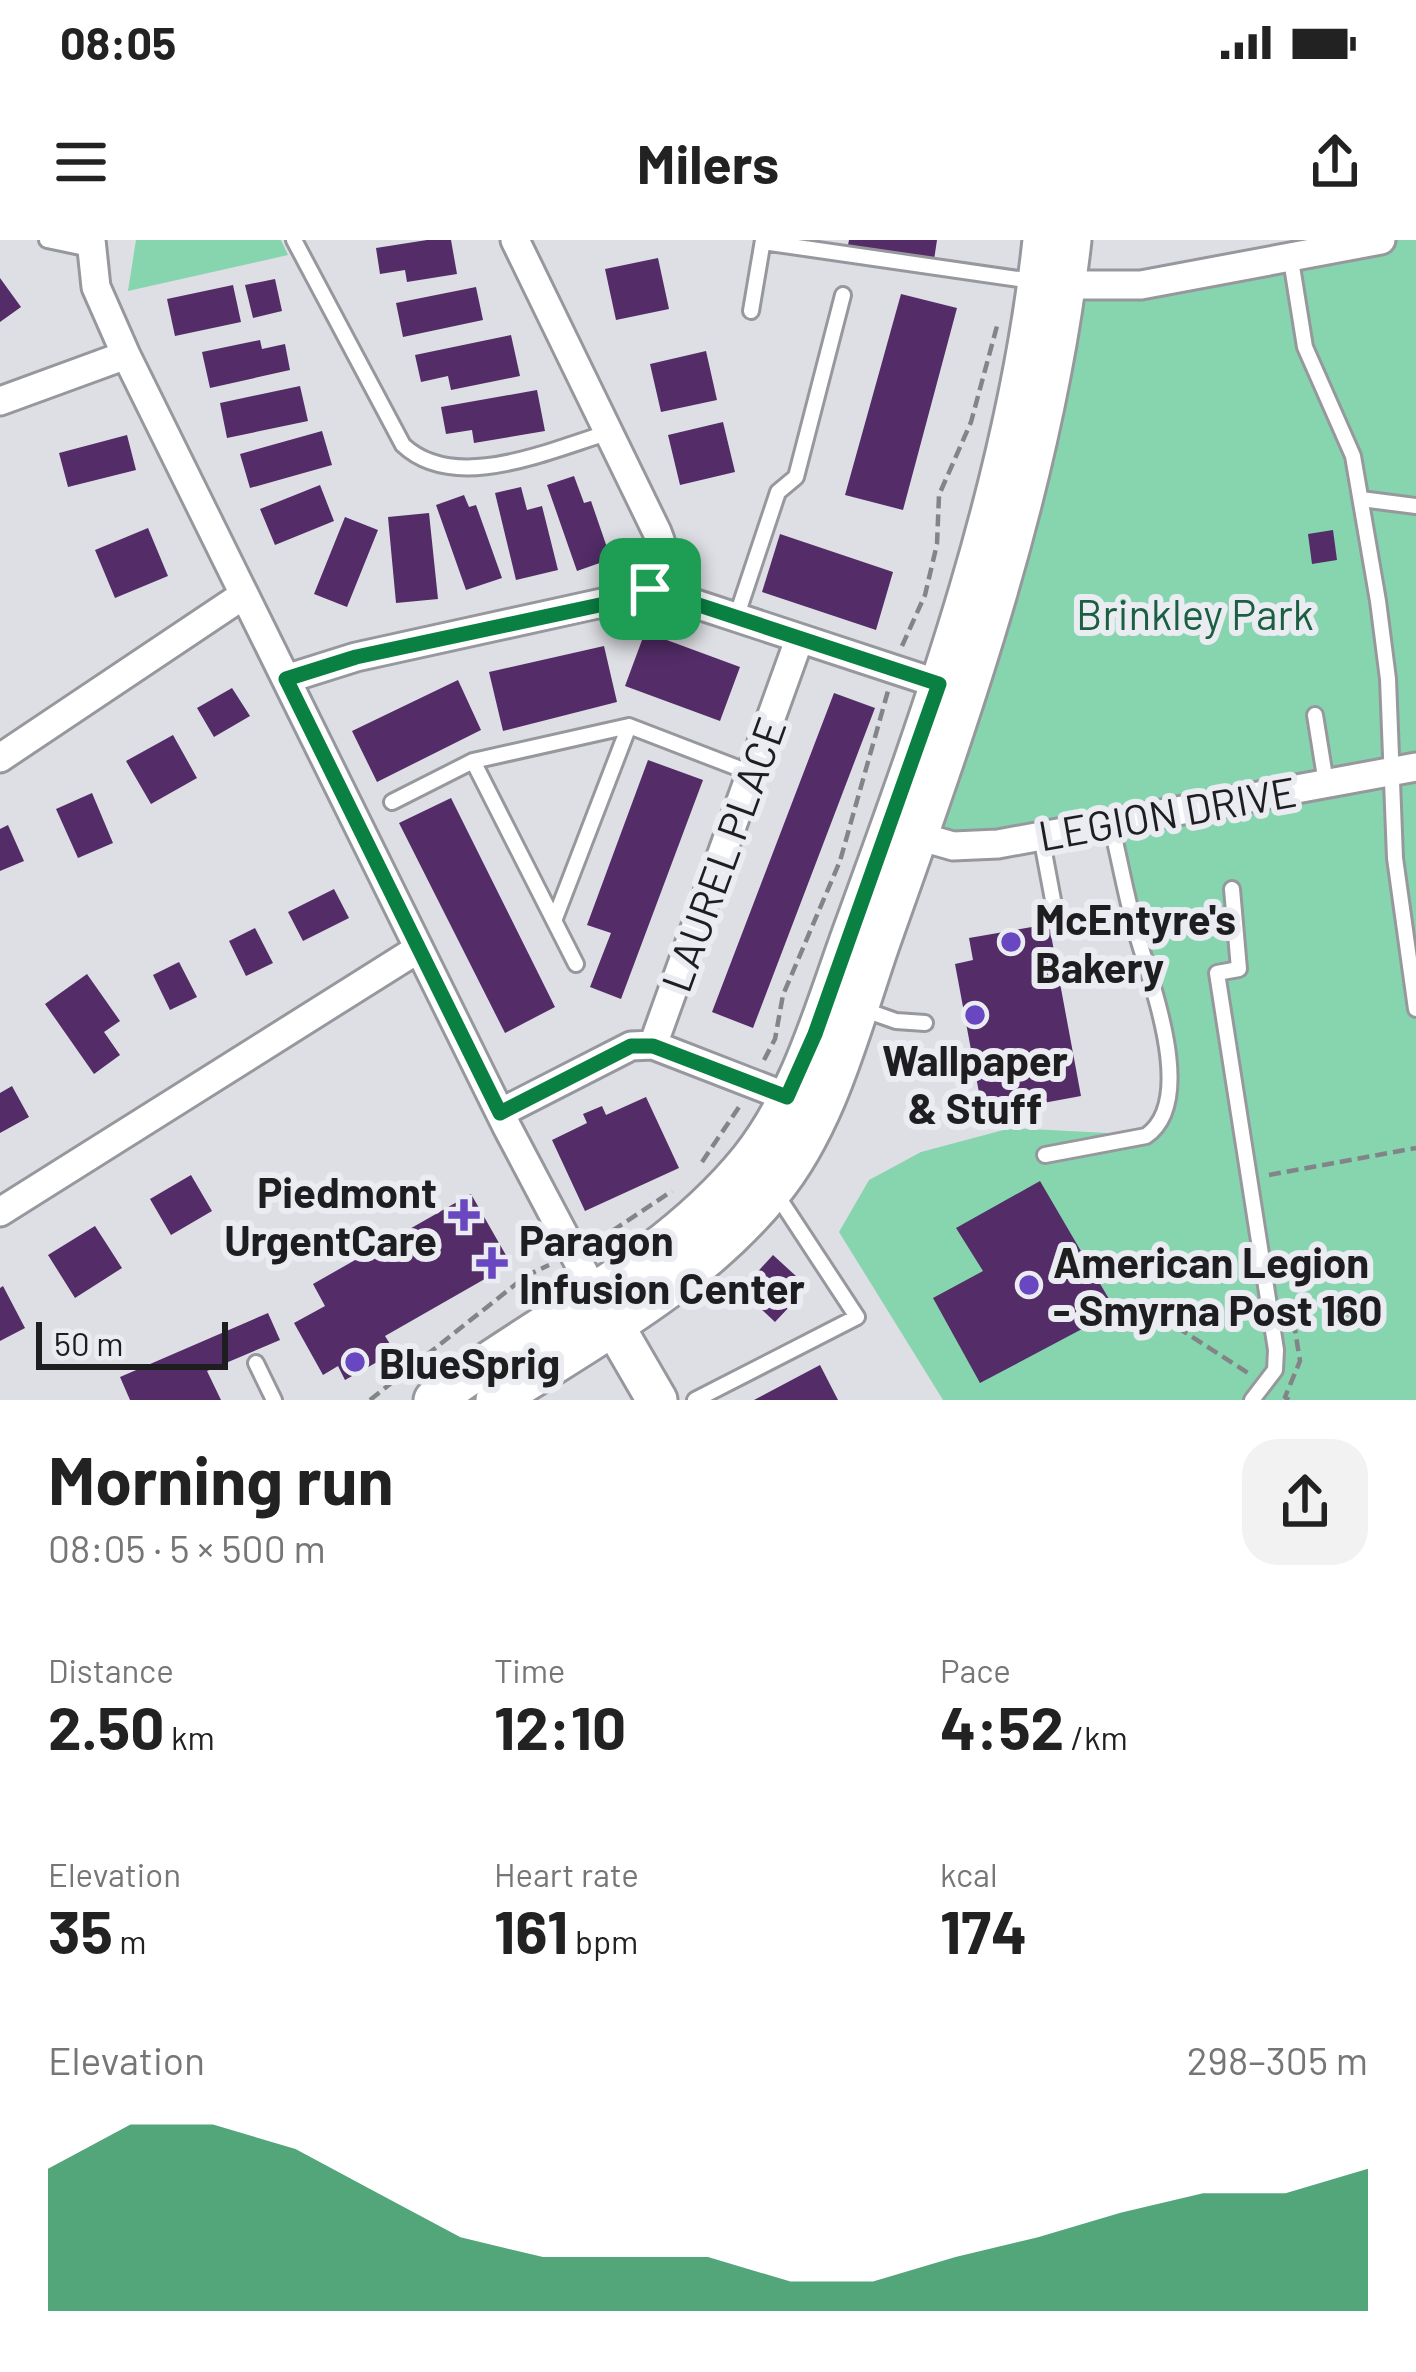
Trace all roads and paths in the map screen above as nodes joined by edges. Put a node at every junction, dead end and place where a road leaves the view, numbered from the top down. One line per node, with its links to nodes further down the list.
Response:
1 (47, 240): 8 (lane)
2 (293, 240): 16 (lane)
3 (515, 240): 16 (street)
4 (1043, 240): 11 (main road)
5 (1071, 240): 11 (main road)
6 (763, 241): 9 (lane); 13 (lane)
7 (1369, 241): 10 (street)
8 (90, 245): 14 (street)
9 (810, 245): 11 (lane)
10 (1291, 260): 11 (street); 17 (lane)
11 (1038, 282): 23 (path); 25 (main road); 36 (main road)
12 (842, 295): 21 (lane)
13 (751, 311)
14 (126, 355): 15 (street); 20 (street)
15 (0, 401)
16 (610, 432): 19 (street)
17 (1360, 499): 18 (lane); 31 (lane)
18 (1416, 506)
19 (650, 589): 21 (street); 24 (street)
20 (242, 596): 24 (street); 29 (street)
21 (736, 618): 22 (street)
22 (799, 640): 25 (street); 32 (street, LAUREL PLACE)
23 (898, 657)
24 (286, 679): 41 (street)
25 (939, 684): 49 (main road)
26 (889, 687): 47 (path)
27 (1316, 715): 33 (lane)
28 (629, 726): 30 (lane); 32 (lane); 40 (lane)
29 (0, 758)
30 (473, 761): 34 (lane); 40 (lane)
31 (1404, 769): 33 (street, LEGION DRIVE); 44 (lane)
32 (751, 773): 46 (street, LAUREL PLACE)
33 (1327, 783): 35 (street, LEGION DRIVE)
34 (392, 802)
35 (1112, 824): 37 (street, LEGION DRIVE); 52 (lane)
36 (918, 836): 37 (street, LEGION DRIVE); 43 (main road)
37 (1041, 836): 39 (lane)
38 (1232, 889): 70 (lane)
39 (1053, 900)
40 (554, 921): 42 (lane)
41 (418, 949): 50 (street); 57 (street)
42 (576, 964)
43 (857, 1007): 45 (lane); 56 (main road)
44 (1416, 1009)
45 (925, 1023)
46 (653, 1046): 49 (street); 50 (street, LAUREL PLACE)
47 (764, 1061)
48 (745, 1096): 54 (path)
49 (787, 1097): 60 (main road)
50 (500, 1113): 60 (street)
51 (1416, 1148): 53 (path)
52 (1045, 1155)
53 (1269, 1175)
54 (691, 1178)
55 (675, 1189): 58 (path)
56 (773, 1190): 60 (main road); 69 (lane)
57 (0, 1213)
58 (598, 1241)
59 (546, 1266): 66 (path)
60 (604, 1306): 64 (main road); 67 (main road); 68 (main road)
61 (1177, 1327): 63 (path)
62 (256, 1363): 65 (lane)
63 (1256, 1378)
64 (655, 1399)
65 (274, 1400)
66 (370, 1400)
67 (434, 1400)
68 (496, 1400)
69 (695, 1400)
70 (1252, 1400)

